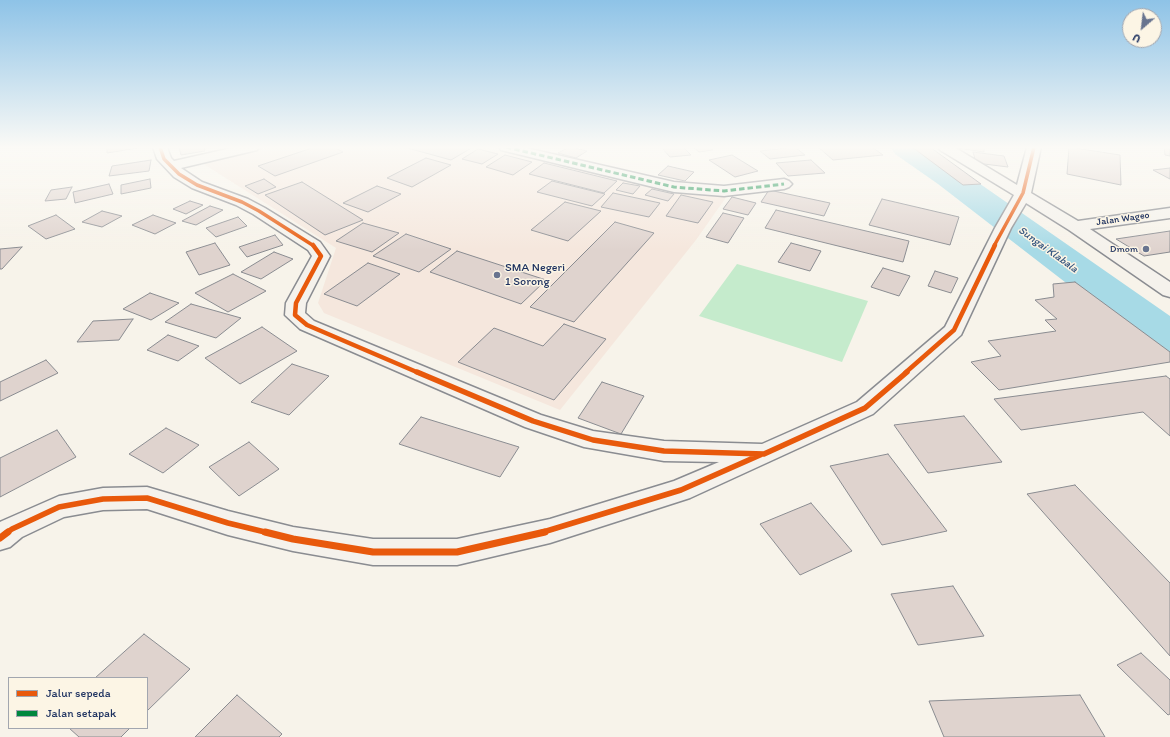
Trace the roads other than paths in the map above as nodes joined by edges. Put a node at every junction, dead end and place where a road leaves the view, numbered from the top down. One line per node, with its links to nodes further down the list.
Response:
1 (191, 181): 10 (street)
2 (650, 181): 5 (street)
3 (1005, 181): 6 (street)
4 (1026, 181): 6 (street)
5 (784, 184)
6 (1023, 192): 8 (street); 10 (street)
7 (1170, 213): 8 (street, Jalan Wageo)
8 (1075, 226): 9 (street)
9 (1170, 291)
10 (764, 454): 11 (street)
11 (0, 538)

